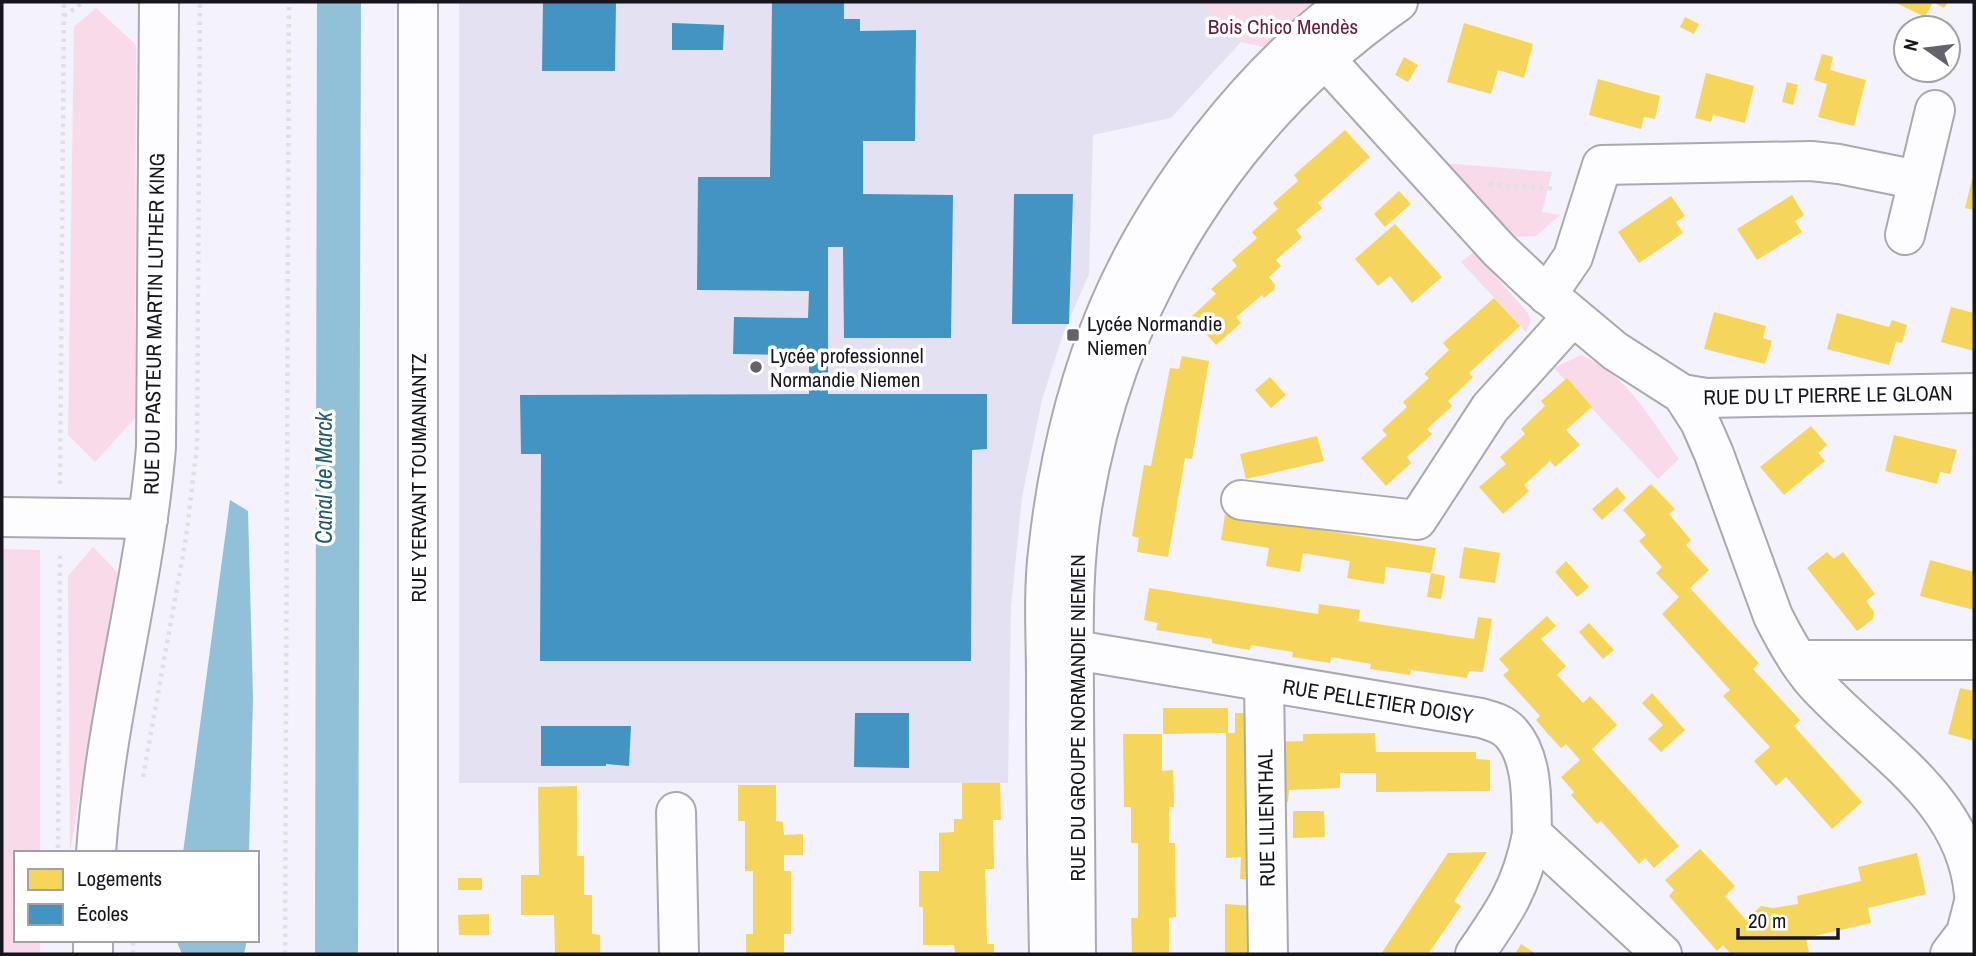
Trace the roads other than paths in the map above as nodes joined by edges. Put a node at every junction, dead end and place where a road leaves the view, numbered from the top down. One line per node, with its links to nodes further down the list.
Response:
1 (159, 2): 14 (street, RUE DU PASTEUR MARTIN LUTHER KING)
2 (418, 2): 24 (street, RUE YERVANT TOUMANIANTZ)
3 (1348, 2): 5 (street, RUE DU GROUPE NORMANDIE NIEMEN)
4 (1398, 2): 5 (street, RUE DU GROUPE NORMANDIE NIEMEN)
5 (1316, 48): 9 (street); 15 (street, RUE DU GROUPE NORMANDIE NIEMEN)
6 (1935, 110): 7 (street)
7 (1918, 180): 8 (street); 9 (street)
8 (1905, 235)
9 (1560, 306): 11 (street); 12 (street)
10 (1974, 393): 11 (street, RUE DU LT PIERRE LE GLOAN)
11 (1682, 394): 16 (street)
12 (1241, 500)
13 (2, 517): 14 (street)
14 (148, 519): 21 (street, RUE DU PASTEUR MARTIN LUTHER KING)
15 (1060, 649): 18 (street, RUE PELLETIER DOISY); 26 (street, RUE DU GROUPE NORMANDIE NIEMEN); 27 (street, RUE DU GROUPE NORMANDIE NIEMEN)
16 (1798, 660): 17 (street); 22 (street)
17 (1974, 660)
18 (1265, 682): 20 (street, RUE PELLETIER DOISY); 28 (street, RUE LILIENTHAL)
19 (677, 812): 25 (street)
20 (1532, 834): 29 (street); 30 (street)
21 (96, 851)
22 (1974, 894)
23 (1974, 902): 31 (street)
24 (418, 954)
25 (679, 954)
26 (1049, 954)
27 (1076, 954)
28 (1268, 954)
29 (1475, 954)
30 (1662, 954)
31 (1950, 954)

